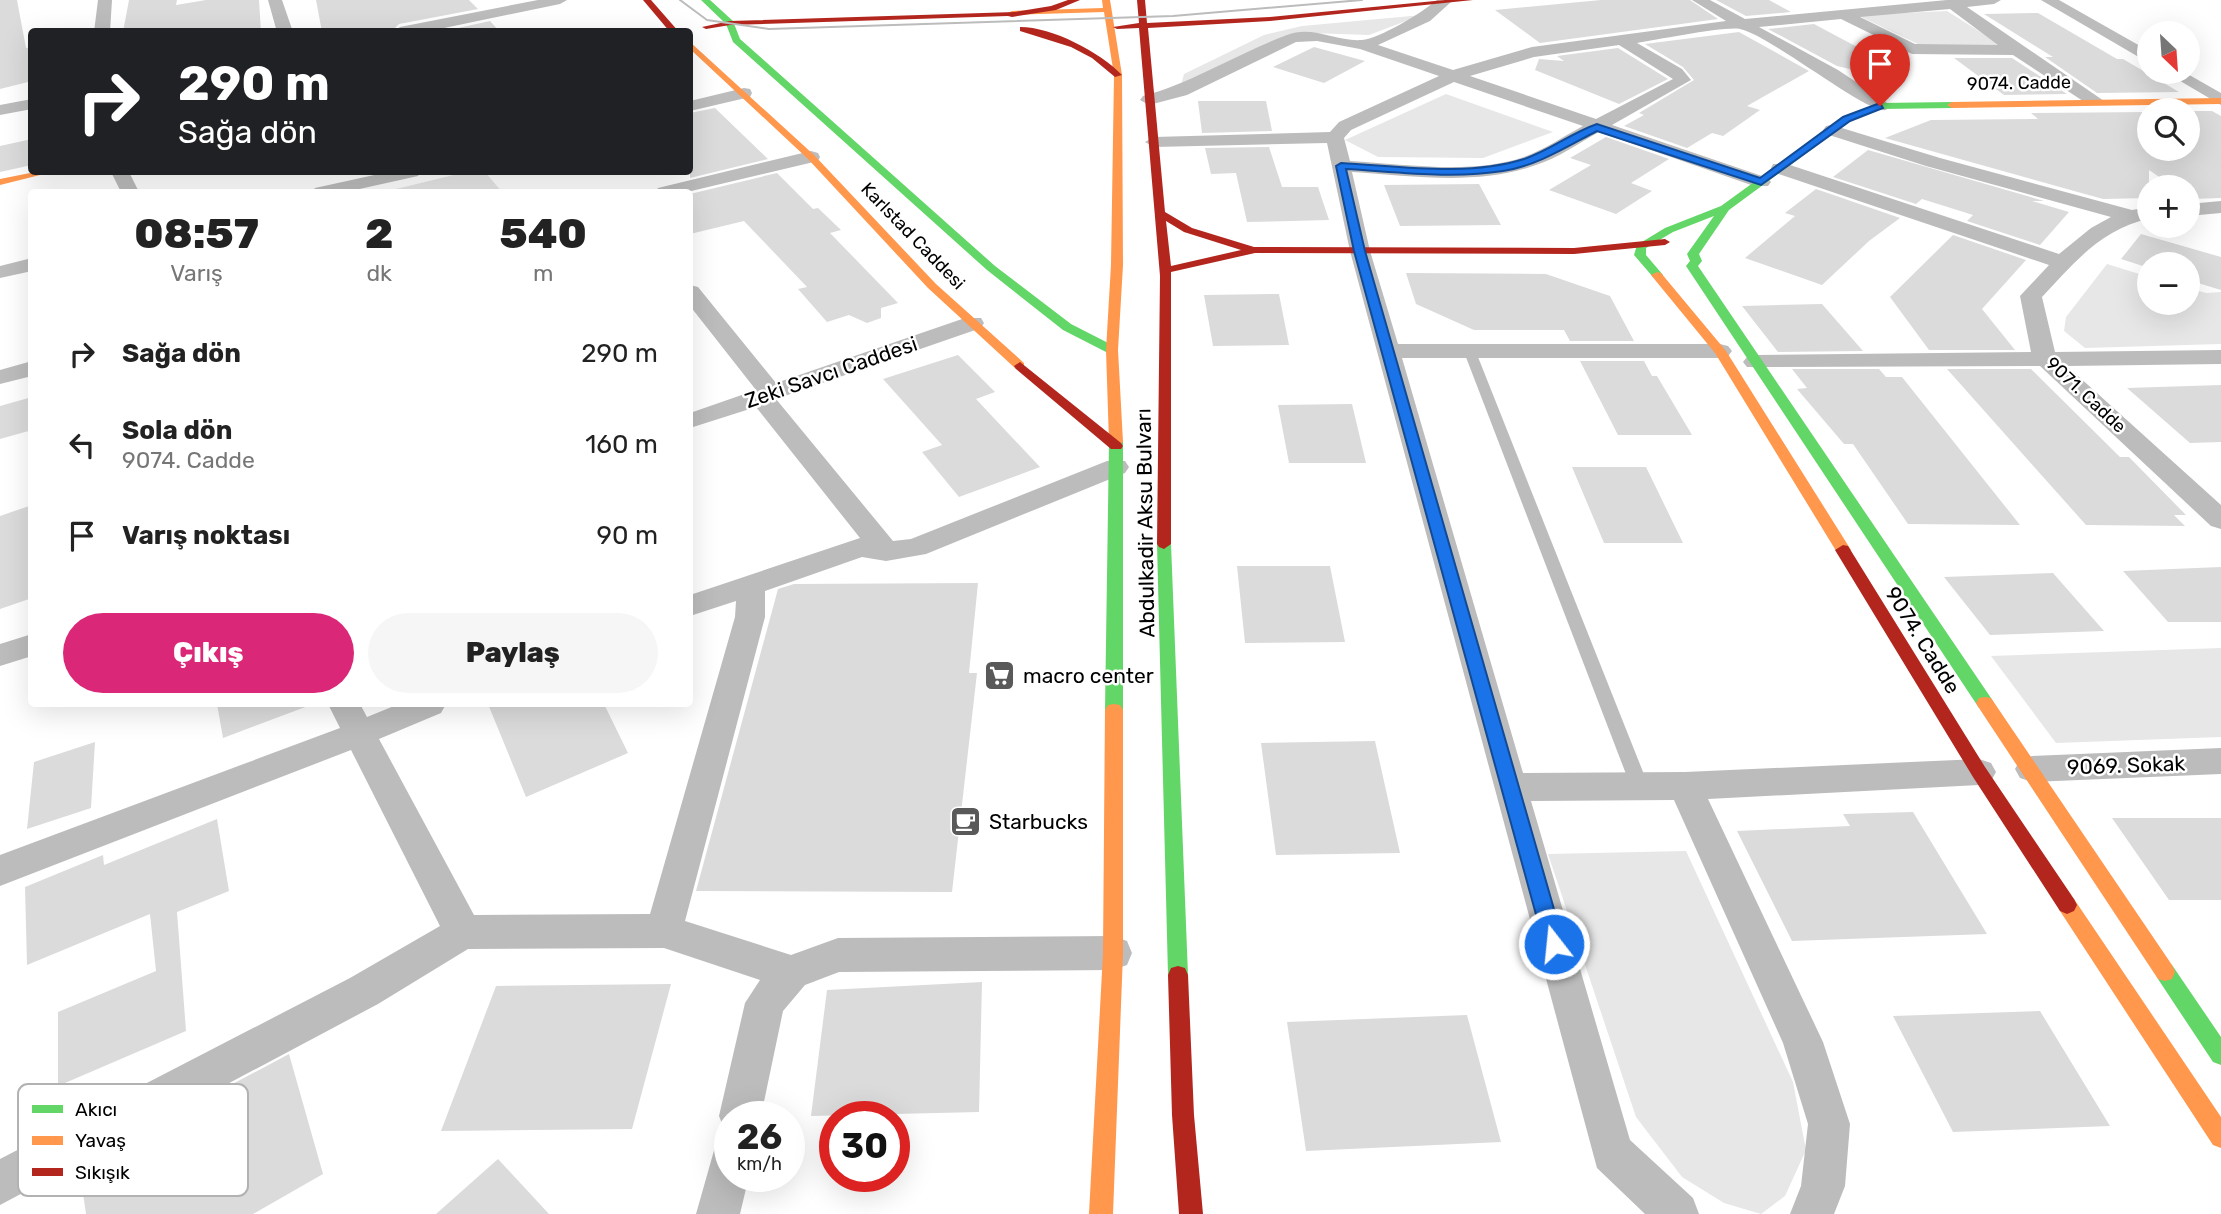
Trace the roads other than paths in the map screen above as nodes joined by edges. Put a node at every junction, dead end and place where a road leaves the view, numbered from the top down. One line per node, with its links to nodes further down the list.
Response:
1 (105, 0): 20 (street)
2 (275, 0): 21 (street)
3 (561, 0): 22 (street)
4 (647, 0): 23 (street)
5 (705, 0): 27 (street, Karlstad Caddesi)
6 (1076, 0): 17 (street)
7 (1469, 0): 12 (street)
8 (1699, 0): 19 (street)
9 (1994, 0): 11 (street)
10 (2048, 0): 36 (street)
11 (1953, 1): 16 (street); 35 (street)
12 (1444, 2): 18 (street); 32 (street)
13 (1106, 5): 15 (street); 17 (street); 25 (street, Abdulkadir Aksu Bulvarı)
14 (1169, 8): 15 (street)
15 (1141, 12): 18 (street); 25 (street); 39 (street, Abdulkadir Aksu Bulvarı)
16 (1840, 13): 19 (street); 35 (street)
17 (1012, 15): 27 (street)
18 (1270, 19): 30 (street)
19 (1742, 24): 31 (street); 47 (street)
20 (102, 28)
21 (284, 28)
22 (413, 28)
23 (672, 28)
24 (1072, 28): 26 (street)
25 (1102, 28): 37 (street, Abdulkadir Aksu Bulvarı)
26 (1023, 29): 27 (street); 37 (street)
27 (732, 30): 28 (street); 29 (street); 81 (street, Karlstad Caddesi)
28 (693, 31)
29 (693, 33)
30 (1185, 39)
31 (1625, 42): 38 (street); 49 (street)
32 (1364, 45): 38 (street); 42 (street)
33 (693, 48): 41 (street, Karlstad Caddesi)
34 (1166, 48): 39 (street)
35 (2017, 50): 44 (street)
36 (2137, 51)
37 (1118, 75): 81 (street, Abdulkadir Aksu Bulvarı)
38 (1455, 75): 49 (street); 51 (street)
39 (1147, 78): 42 (street, Abdulkadir Aksu Bulvarı)
40 (2194, 84): 43 (street)
41 (744, 93): 46 (street); 53 (street, Karlstad Caddesi)
42 (1149, 100): 52 (street, Abdulkadir Aksu Bulvarı)
43 (2221, 100): 44 (street, 9074. Cadde)
44 (2095, 101): 47 (street, 9074. Cadde)
45 (28, 105): 48 (street)
46 (693, 105)
47 (1880, 106): 50 (street, 9074. Cadde)
48 (0, 110)
49 (1597, 127): 54 (street); 58 (street)
50 (1832, 130): 55 (street, 9074. Cadde); 66 (street)
51 (1335, 137): 52 (street); 54 (street)
52 (1154, 142): 68 (street, Abdulkadir Aksu Bulvarı)
53 (811, 157): 62 (street); 80 (street, Karlstad Caddesi)
54 (1341, 166): 71 (street)
55 (1780, 168): 58 (street, 9074. Cadde); 74 (street)
56 (33, 175): 59 (street)
57 (398, 175): 60 (street)
58 (1761, 181): 64 (street, 9074. Cadde)
59 (0, 182)
60 (367, 182): 61 (street)
61 (336, 189)
62 (678, 189)
63 (2221, 207): 65 (street)
64 (1725, 208): 69 (street, 9074. Cadde); 73 (street, 9074. Cadde)
65 (2200, 208)
66 (2137, 214)
67 (2137, 214): 74 (street, 9071. Cadde)
68 (1162, 215): 70 (street); 77 (street, Abdulkadir Aksu Bulvarı)
69 (1648, 242): 72 (street); 73 (street); 75 (street)
70 (1255, 250): 71 (street); 77 (street)
71 (1360, 251): 72 (street); 82 (street)
72 (1574, 251): 75 (street)
73 (1693, 260): 75 (street); 87 (street, 9074. Cadde)
74 (2065, 263): 85 (street, 9071. Cadde)
75 (1645, 264): 83 (street, 9074. Cadde)
76 (28, 265): 78 (street)
77 (1166, 270): 121 (street, Abdulkadir Aksu Bulvarı)
78 (0, 272)
79 (693, 296): 90 (street)
80 (973, 323): 90 (street, Zeki Savcı Caddesi); 92 (street, Karlstad Caddesi)
81 (1112, 350): 92 (street, Abdulkadir Aksu Bulvarı)
82 (1388, 351): 84 (street); 105 (street)
83 (1720, 351): 84 (street); 103 (street, 9074. Cadde)
84 (1471, 352): 106 (lane)
85 (2044, 357): 86 (street); 87 (street); 93 (street, 9071. Cadde)
86 (2221, 357)
87 (1755, 362): 102 (street, 9074. Cadde)
88 (28, 369): 89 (street)
89 (0, 377)
90 (766, 394): 91 (street, Zeki Savcı Caddesi); 94 (street)
91 (693, 420)
92 (1116, 457): 94 (street); 110 (street, Abdulkadir Aksu Bulvarı)
93 (2221, 520)
94 (886, 552): 95 (street)
95 (751, 585): 96 (street); 108 (street)
96 (693, 606)
97 (28, 646): 98 (street)
98 (0, 655)
99 (414, 707): 100 (street)
100 (351, 719): 107 (street); 109 (street)
101 (2221, 761): 102 (street, 9069. Sokak)
102 (2032, 769): 112 (street, 9074. Cadde)
103 (1979, 772): 104 (street); 115 (street, 9074. Cadde)
104 (1685, 786): 106 (street); 123 (street)
105 (1510, 787): 106 (street); 122 (street)
106 (1640, 787)
107 (0, 871)
108 (664, 931): 109 (street); 111 (street)
109 (463, 932): 113 (street)
110 (1113, 953): 111 (street); 120 (street, Abdulkadir Aksu Bulvarı)
111 (791, 973): 114 (street)
112 (2221, 1055)
113 (188, 1084)
114 (743, 1101)
115 (2221, 1137)
116 (18, 1174): 117 (street)
117 (0, 1183)
118 (723, 1192): 119 (street)
119 (718, 1214)
120 (1101, 1214)
121 (1191, 1214)
122 (1677, 1214)
123 (1812, 1214)

